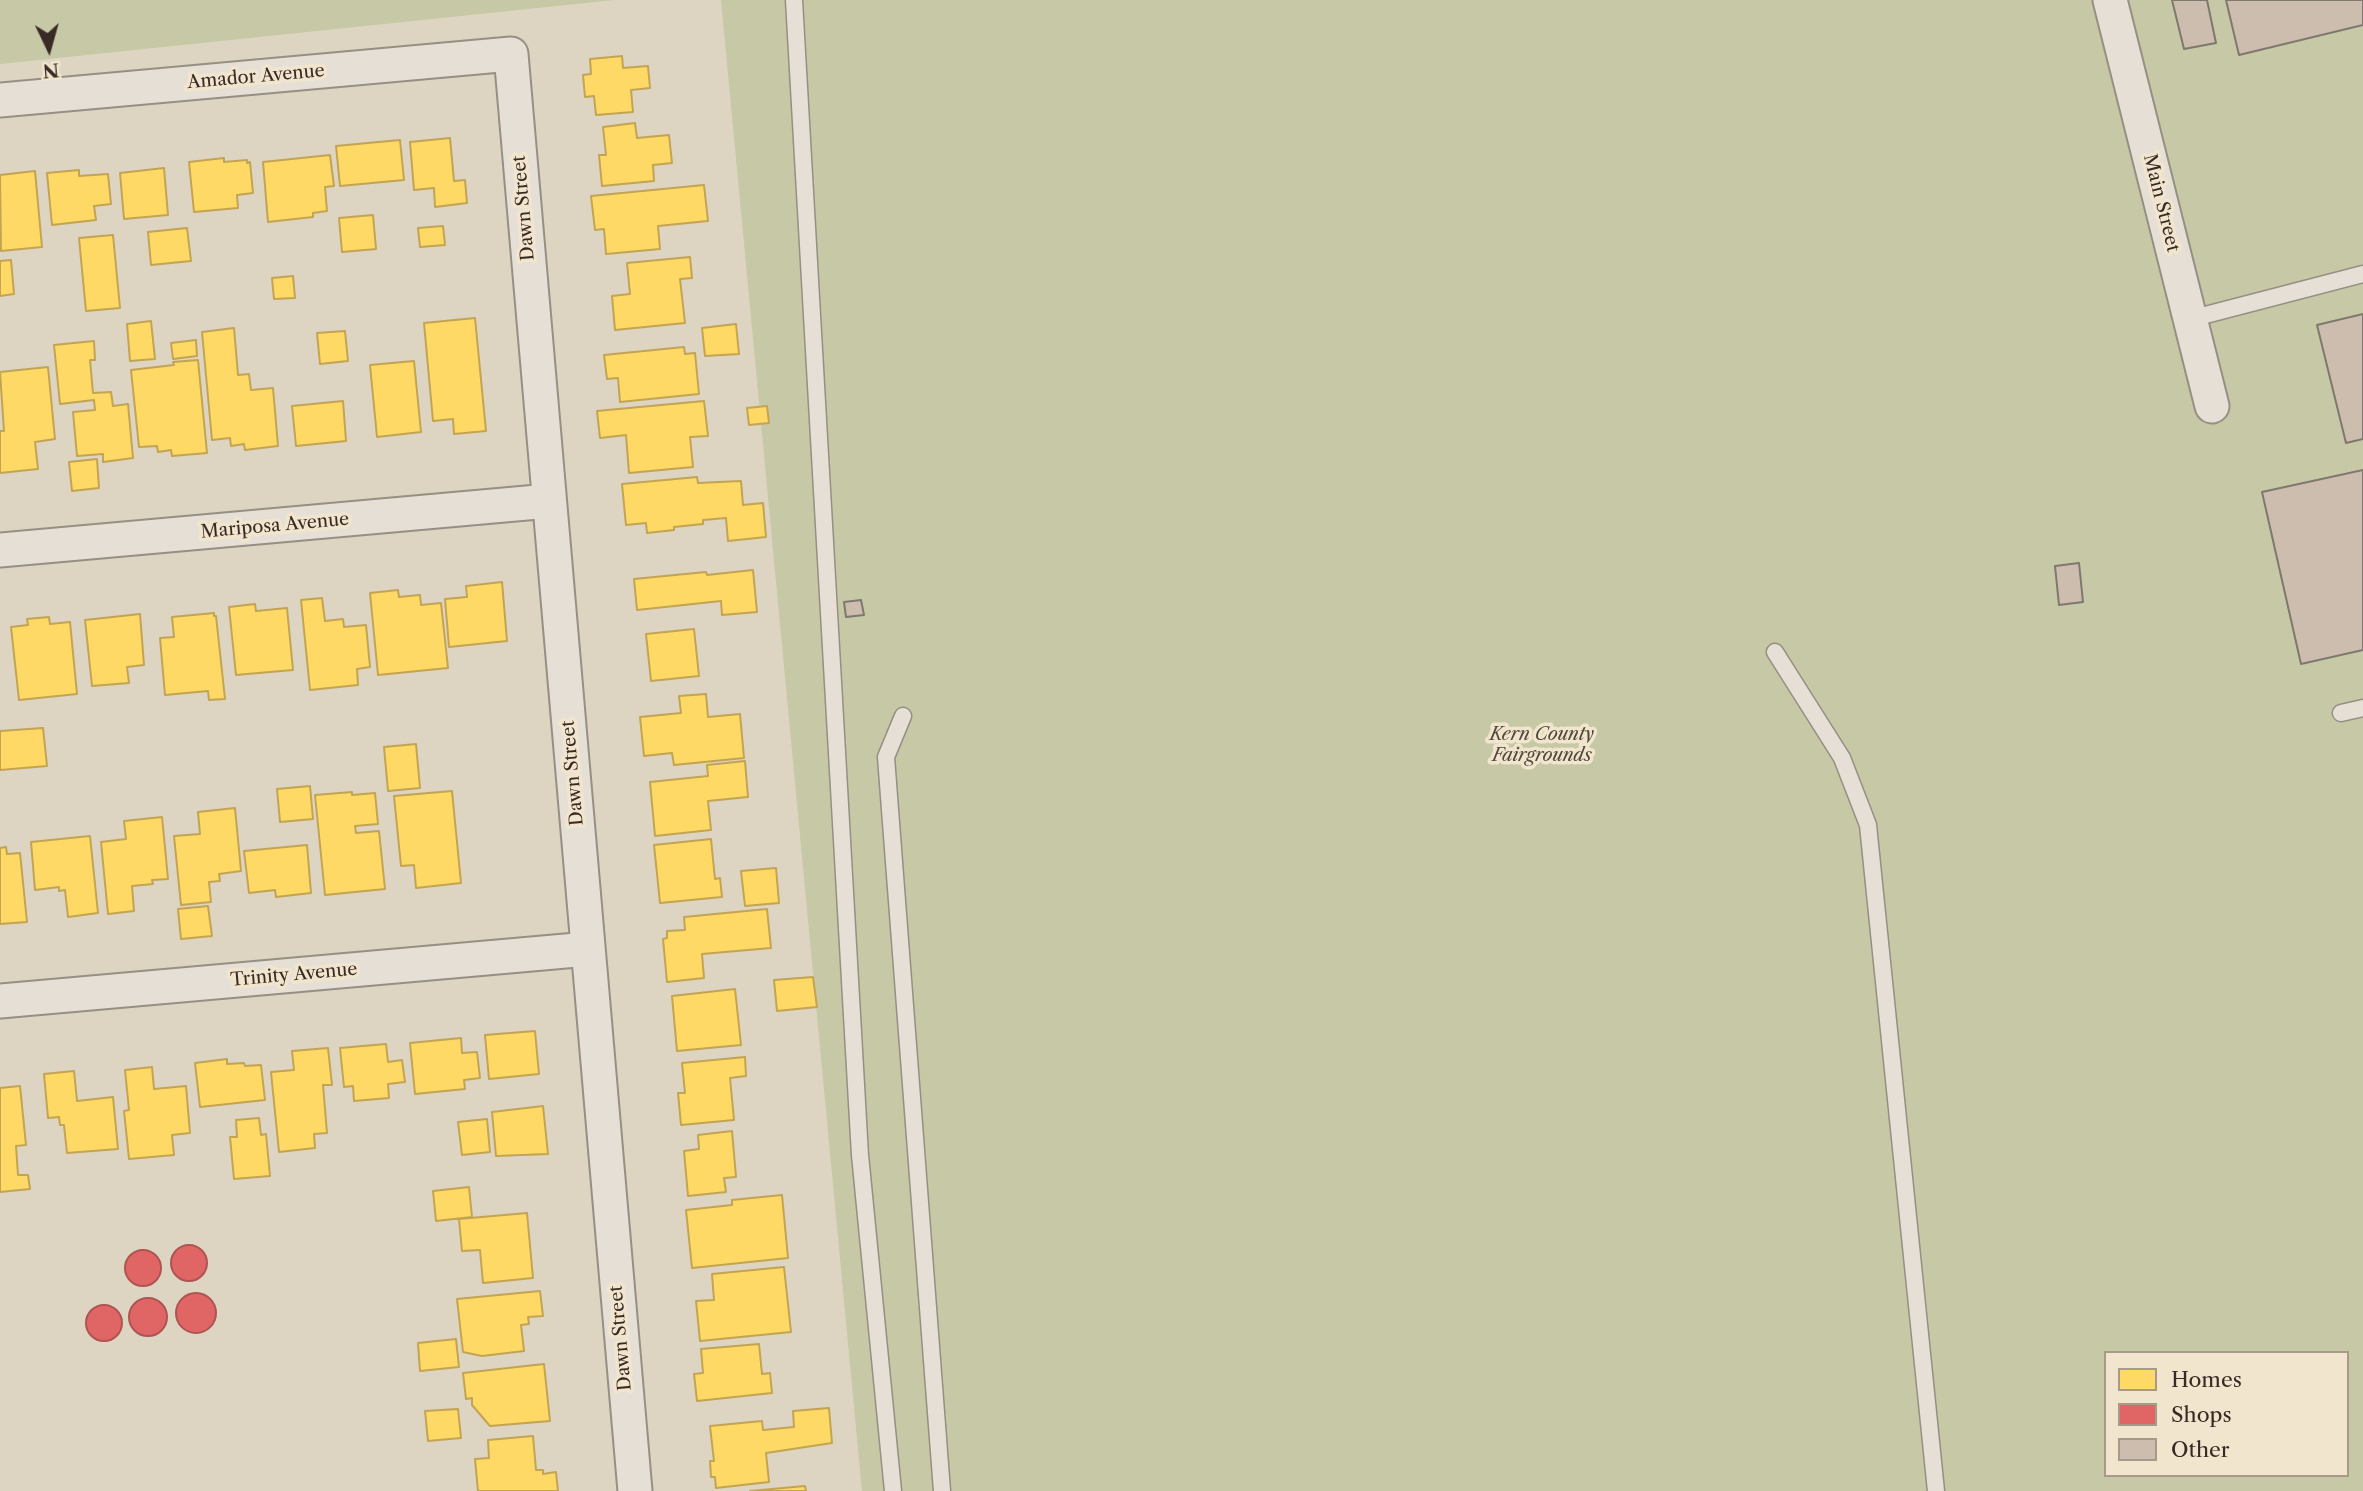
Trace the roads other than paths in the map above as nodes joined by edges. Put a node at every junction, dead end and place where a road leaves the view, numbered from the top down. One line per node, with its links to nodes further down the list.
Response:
1 (794, 0): 17 (lane)
2 (2110, 0): 6 (street, Main Street)
3 (511, 54): 4 (street, Amador Avenue); 8 (street, Dawn Street)
4 (0, 100)
5 (2363, 274): 6 (lane)
6 (2190, 319): 7 (street, Main Street)
7 (2212, 406)
8 (550, 501): 9 (street, Mariposa Avenue); 14 (street, Dawn Street)
9 (0, 550)
10 (1775, 652): 19 (lane)
11 (2363, 708): 12 (lane)
12 (2341, 713)
13 (902, 716): 18 (lane)
14 (588, 949): 15 (street, Trinity Avenue); 16 (street, Dawn Street)
15 (0, 1001)
16 (635, 1491)
17 (893, 1491)
18 (942, 1491)
19 (1936, 1491)

